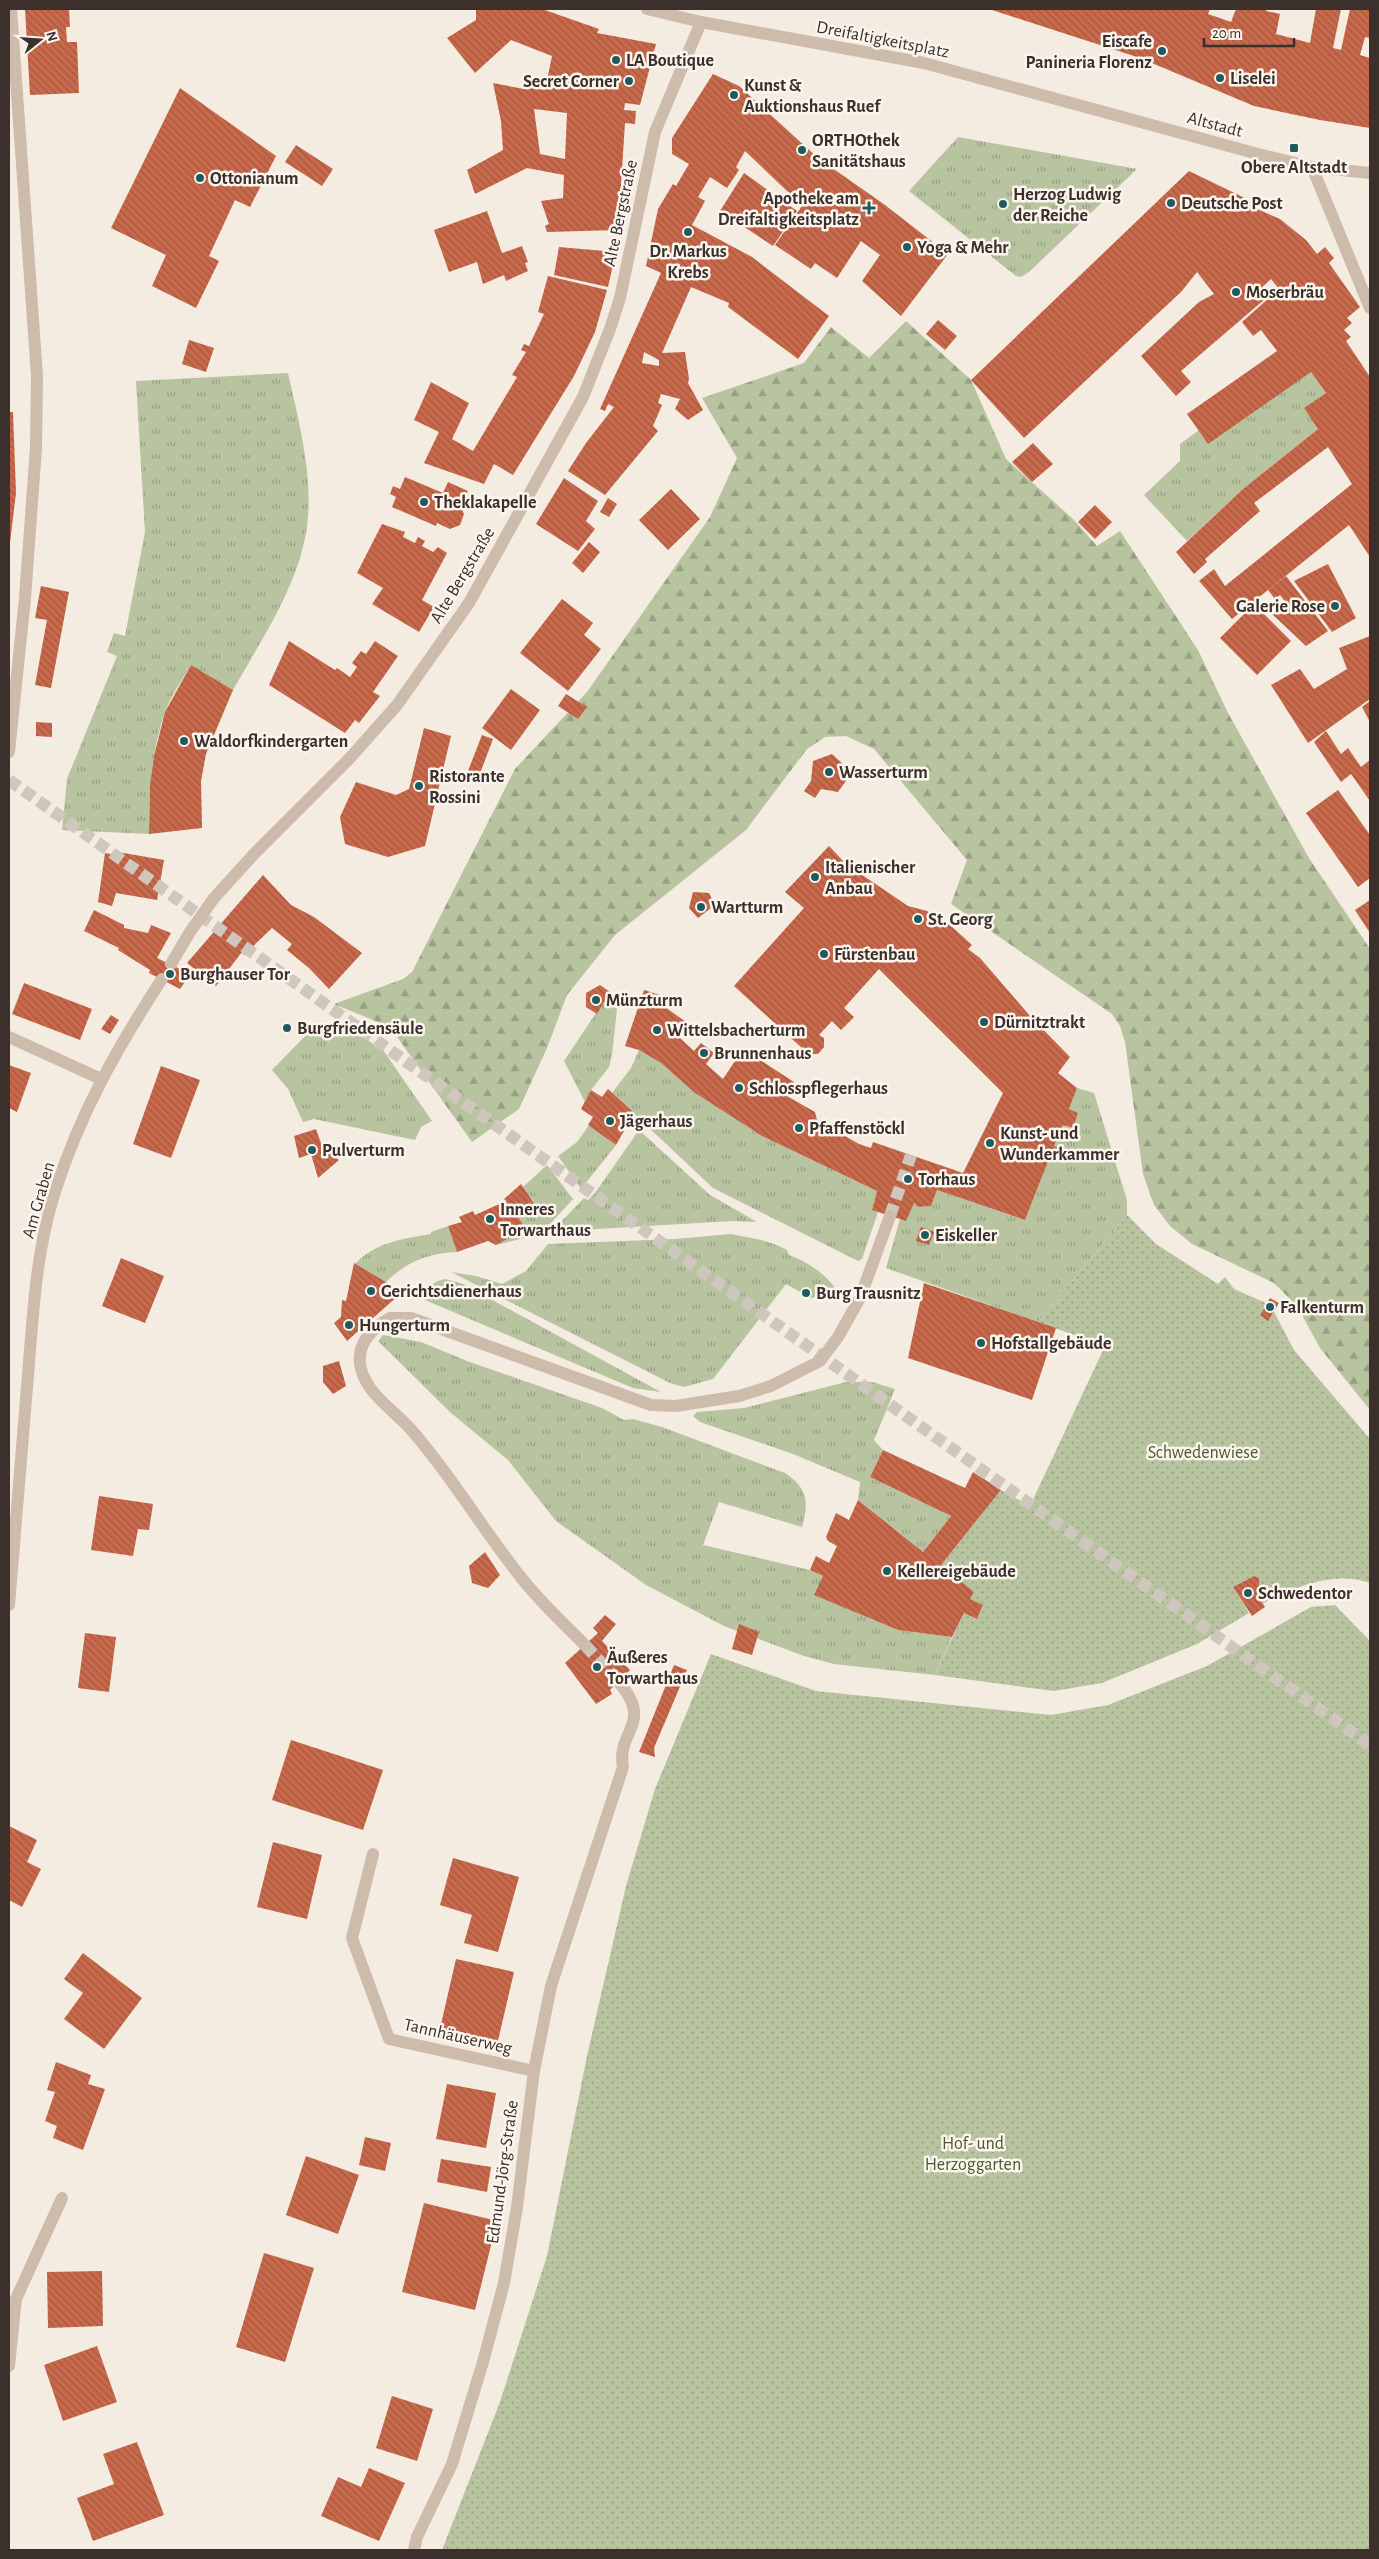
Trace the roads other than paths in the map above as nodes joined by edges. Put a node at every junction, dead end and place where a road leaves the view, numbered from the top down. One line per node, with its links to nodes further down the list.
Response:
1 (11, 9): 8 (street)
2 (647, 9): 3 (street, Dreifaltigkeitsplatz)
3 (701, 22): 4 (street, Dreifaltigkeitsplatz); 9 (street, Alte Bergstraße)
4 (1052, 97): 5 (street, Altstadt)
5 (1312, 167): 6 (street, Altstadt); 7 (street)
6 (1370, 173)
7 (1370, 308)
8 (9, 752)
9 (171, 964)
10 (162, 979): 12 (street)
11 (9, 1037): 12 (street)
12 (101, 1079): 14 (street, Am Graben)
13 (890, 1216): 15 (street)
14 (9, 1605)
15 (585, 1646)
16 (618, 1681): 18 (street, Edmund-Jörg-Straße)
17 (373, 1854): 18 (street, Tannhäuserweg)
18 (534, 2071): 21 (street, Edmund-Jörg-Straße)
19 (62, 2198): 20 (street)
20 (9, 2366)
21 (414, 2550)

